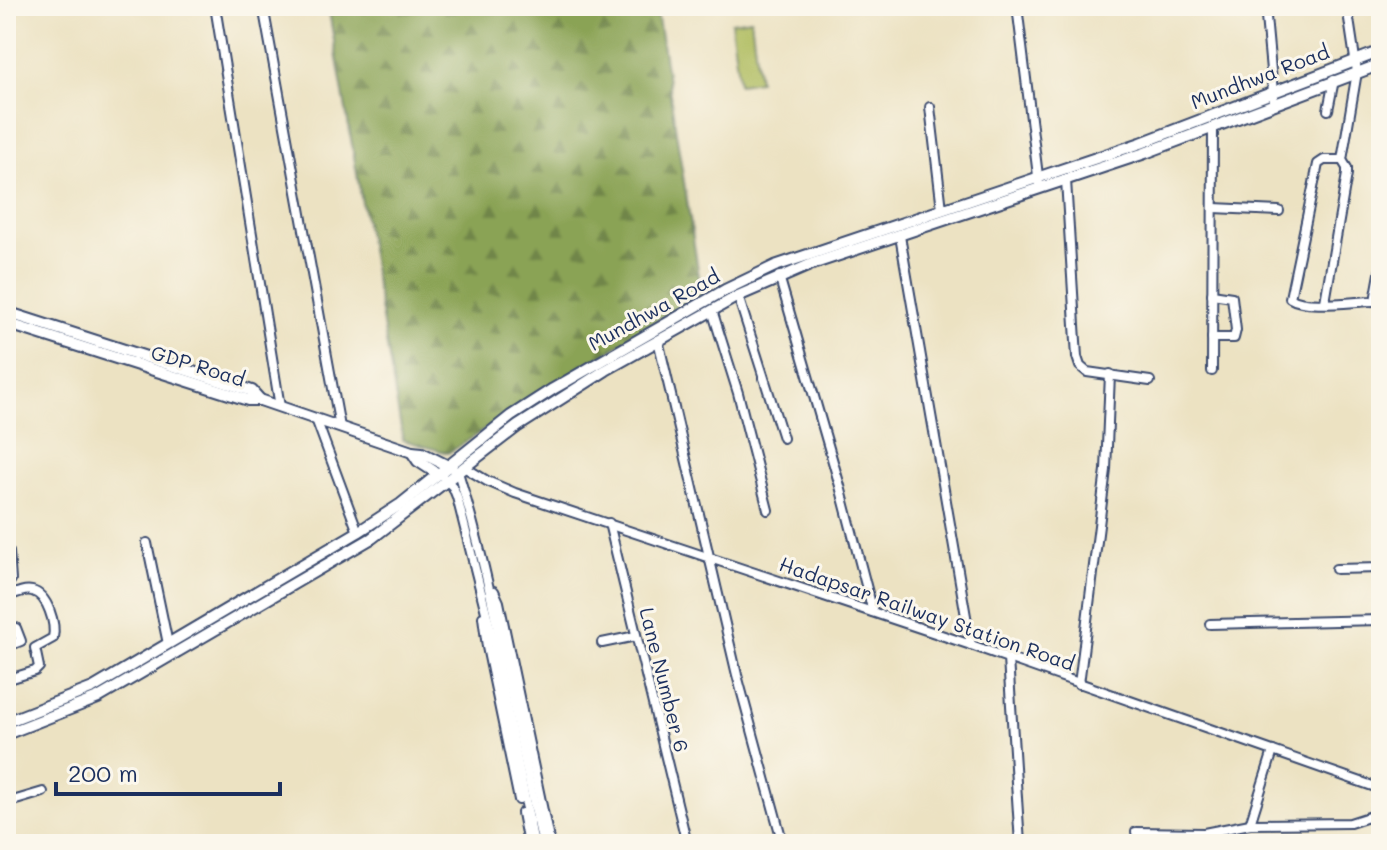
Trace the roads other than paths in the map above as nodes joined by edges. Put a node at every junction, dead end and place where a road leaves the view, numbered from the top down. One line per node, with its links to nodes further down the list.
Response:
1 (215, 6): 40 (street)
2 (263, 6): 42 (street)
3 (1017, 6): 20 (street)
4 (1265, 6): 14 (street)
5 (1317, 6): 6 (street)
6 (1339, 6)
7 (1347, 6): 9 (street)
8 (1381, 51): 9 (main road, Mundhwa Road)
9 (1354, 60): 11 (street); 13 (main road, Mundhwa Road)
10 (1381, 64): 11 (main road, Mundhwa Road)
11 (1357, 72): 12 (main road, Mundhwa Road); 18 (street)
12 (1334, 80): 13 (main road, Mundhwa Road); 16 (street)
13 (1311, 83): 14 (main road, Mundhwa Road)
14 (1273, 98): 17 (main road, Mundhwa Road); 20 (main road, Mundhwa Road)
15 (930, 107): 22 (street)
16 (1328, 110)
17 (1213, 127): 19 (main road, Mundhwa Road); 21 (street)
18 (1342, 160): 30 (street); 30 (street)
19 (1066, 180): 20 (main road, Mundhwa Road); 37 (street)
20 (1039, 183): 22 (main road, Mundhwa Road); 24 (main road, Mundhwa Road)
21 (1214, 208): 23 (street); 27 (street)
22 (942, 209): 28 (main road, Mundhwa Road)
23 (1279, 211)
24 (900, 236): 26 (main road, Mundhwa Road); 68 (street)
25 (1381, 268): 29 (street)
26 (779, 276): 28 (main road, Mundhwa Road); 60 (street)
27 (1212, 294): 34 (street); 34 (street)
28 (731, 295): 31 (main road, Mundhwa Road); 43 (street); 45 (main road, Mundhwa Road)
29 (1378, 300): 30 (street)
30 (1325, 302)
31 (712, 310): 35 (main road, Mundhwa Road); 47 (street)
32 (6, 312): 39 (main road, GDP Road)
33 (6, 323): 39 (main road, GDP Road)
34 (1212, 338): 36 (street)
35 (658, 340): 45 (main road, Mundhwa Road); 52 (street)
36 (1212, 371)
37 (1110, 374): 38 (street); 72 (street)
38 (1150, 381)
39 (260, 400): 40 (main road)
40 (280, 407): 41 (main road)
41 (316, 419): 42 (main road); 49 (street)
42 (340, 427): 44 (main road)
43 (783, 438)
44 (412, 452): 45 (main road); 46 (main road)
45 (457, 468): 46 (main road, Mundhwa Road); 48 (street, Hadapsar Railway Station Road); 56 (street)
46 (442, 477): 49 (main road, Mundhwa Road); 55 (main road, Mundhwa Road); 59 (street)
47 (768, 510)
48 (609, 523): 52 (street, Hadapsar Railway Station Road); 64 (street, Lane Number 6)
49 (358, 532): 55 (main road, Mundhwa Road)
50 (147, 543): 67 (street)
51 (6, 547): 57 (street)
52 (709, 556): 60 (street, Hadapsar Railway Station Road); 87 (street)
53 (1381, 568): 54 (street)
54 (1336, 569)
55 (301, 573): 67 (main road, Mundhwa Road); 73 (main road, Mundhwa Road)
56 (487, 581): 65 (street); 85 (street)
57 (6, 584)
58 (6, 597): 71 (street)
59 (483, 604): 65 (street); 83 (street)
60 (873, 612): 68 (street, Hadapsar Railway Station Road)
61 (1381, 620): 62 (street)
62 (1210, 624)
63 (6, 630): 69 (street)
64 (636, 636): 66 (street); 86 (street, Lane Number 6)
65 (496, 638): 83 (street); 84 (street)
66 (602, 643)
67 (168, 644): 73 (main road, Mundhwa Road)
68 (971, 645): 70 (street, Hadapsar Railway Station Road)
69 (6, 647)
70 (1008, 659): 72 (street, Hadapsar Railway Station Road); 88 (street)
71 (6, 680)
72 (1079, 684): 76 (street, Hadapsar Railway Station Road)
73 (96, 693): 74 (main road, Mundhwa Road); 75 (main road, Mundhwa Road)
74 (6, 722)
75 (6, 734)
76 (1273, 751): 77 (street, Hadapsar Railway Station Road); 81 (street)
77 (1381, 789)
78 (43, 792): 79 (street)
79 (6, 803)
80 (1381, 813): 81 (street)
81 (1250, 824): 82 (street)
82 (1136, 832)
83 (531, 844)
84 (543, 844)
85 (550, 844)
86 (687, 844)
87 (783, 844)
88 (1020, 844)

